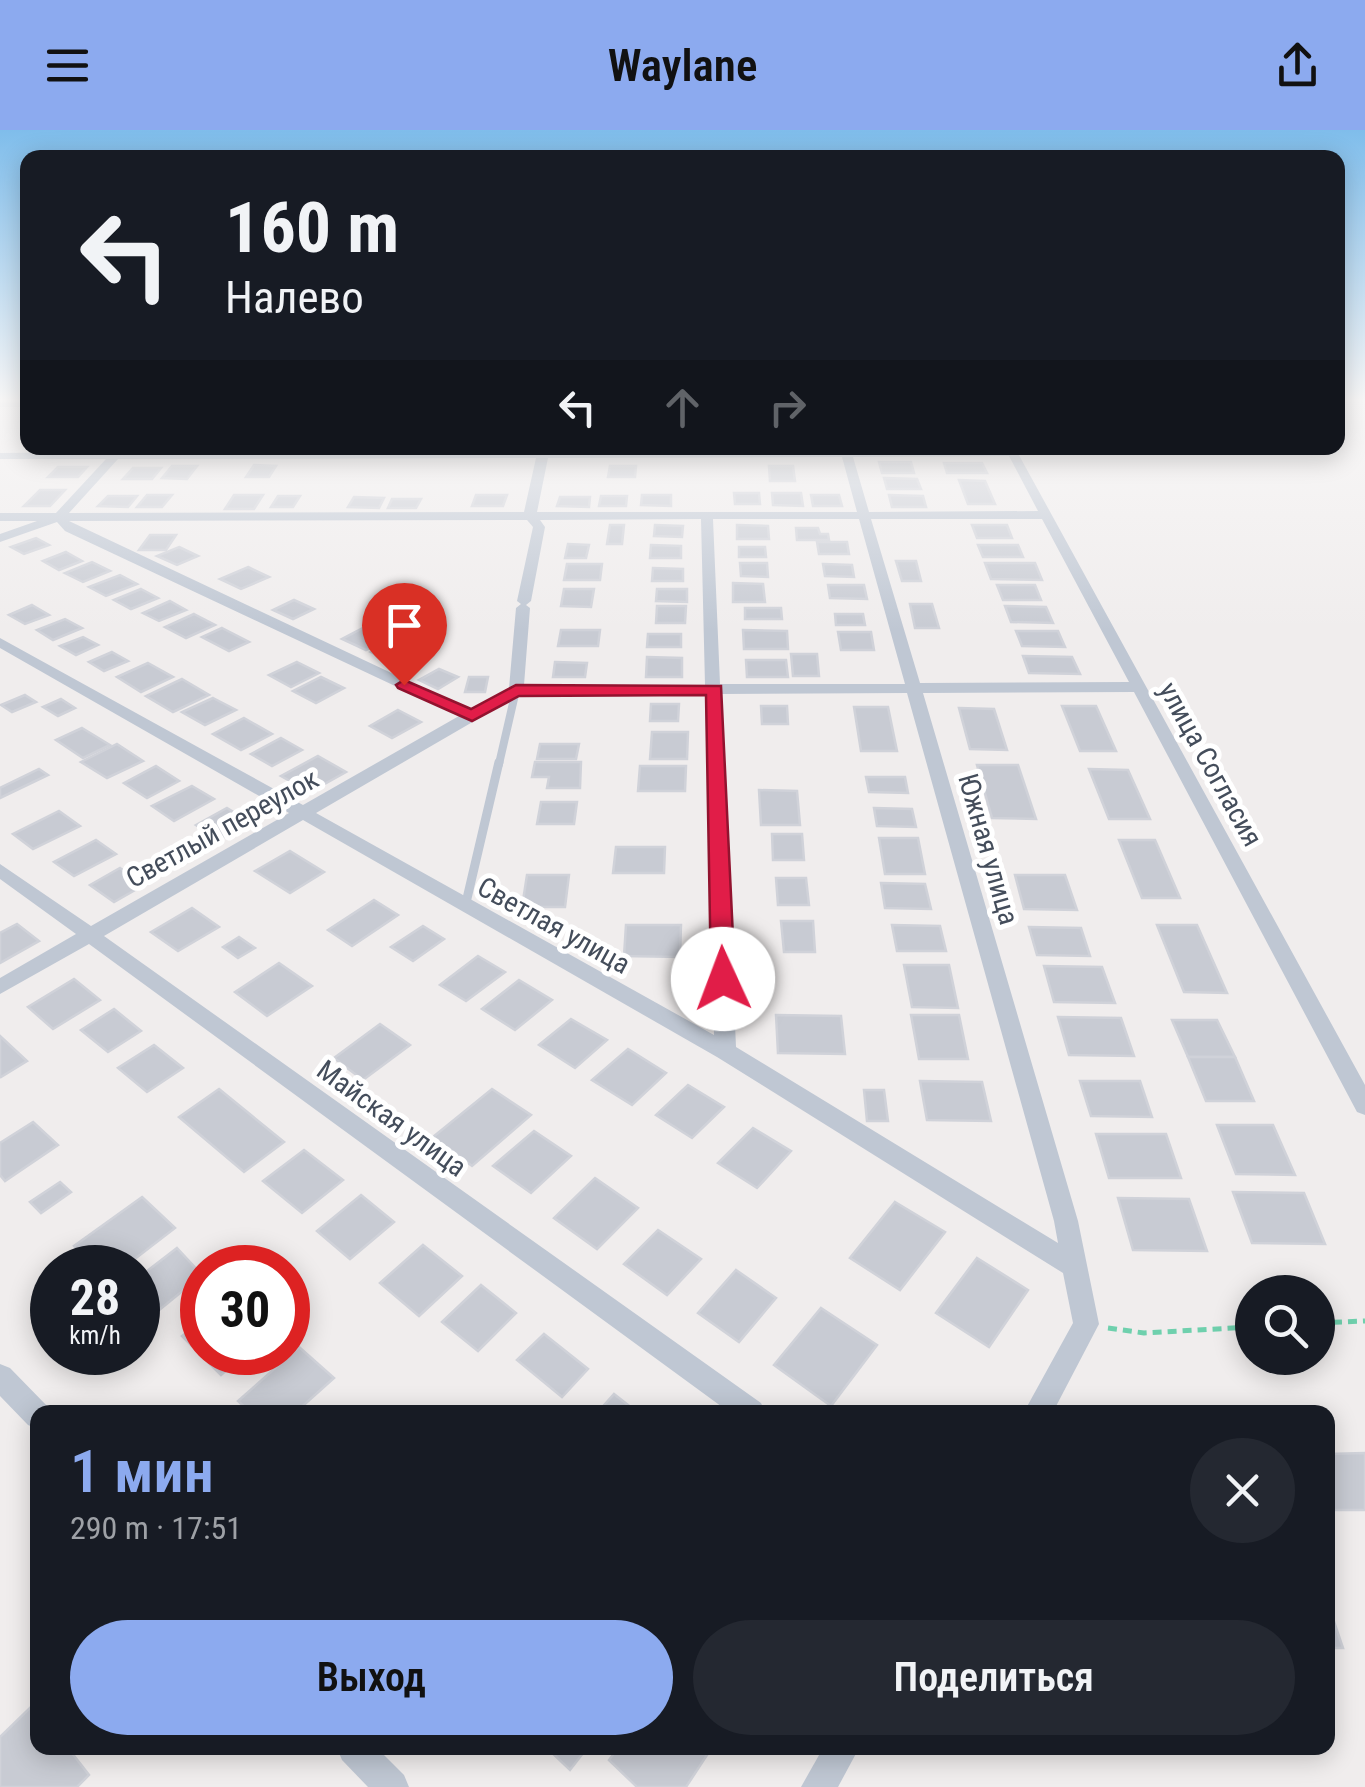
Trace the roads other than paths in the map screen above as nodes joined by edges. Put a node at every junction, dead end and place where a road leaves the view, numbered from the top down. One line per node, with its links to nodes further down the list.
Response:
1 (97, 475): 9 (street)
2 (538, 475): 7 (street)
3 (854, 475): 5 (street, Южная улица)
4 (1025, 475): 6 (street, улица Согласия)
5 (865, 514): 6 (street); 8 (street); 13 (street, Южная улица)
6 (1046, 515): 14 (street, улица Согласия)
7 (530, 516): 8 (street); 9 (street); 15 (street)
8 (707, 516): 16 (street)
9 (59, 517): 10 (street); 11 (street); 17 (street)
10 (0, 518)
11 (0, 538)
12 (0, 642): 18 (street, Светлая улица)
13 (915, 686): 14 (street); 16 (street); 25 (street, Южная улица)
14 (1137, 687): 24 (street, улица Согласия)
15 (516, 690): 16 (street); 17 (street, Светлый переулок); 20 (lane)
16 (715, 690): 23 (street)
17 (472, 716): 18 (street, Светлый переулок)
18 (304, 815): 20 (street, Светлая улица); 21 (street, Светлый переулок)
19 (0, 870): 21 (street, Майская улица)
20 (466, 907): 23 (street, Светлая улица)
21 (87, 935): 22 (street, Светлый переулок); 27 (street, Майская улица)
22 (0, 987)
23 (725, 1051): 25 (street, Светлая улица)
24 (1365, 1106)
25 (1075, 1268): 28 (street, Южная улица)
26 (0, 1377): 29 (street)
27 (741, 1405)
28 (1042, 1405)
29 (30, 1408)
30 (361, 1755): 32 (street)
31 (838, 1755): 33 (street)
32 (392, 1787)
33 (818, 1787)

